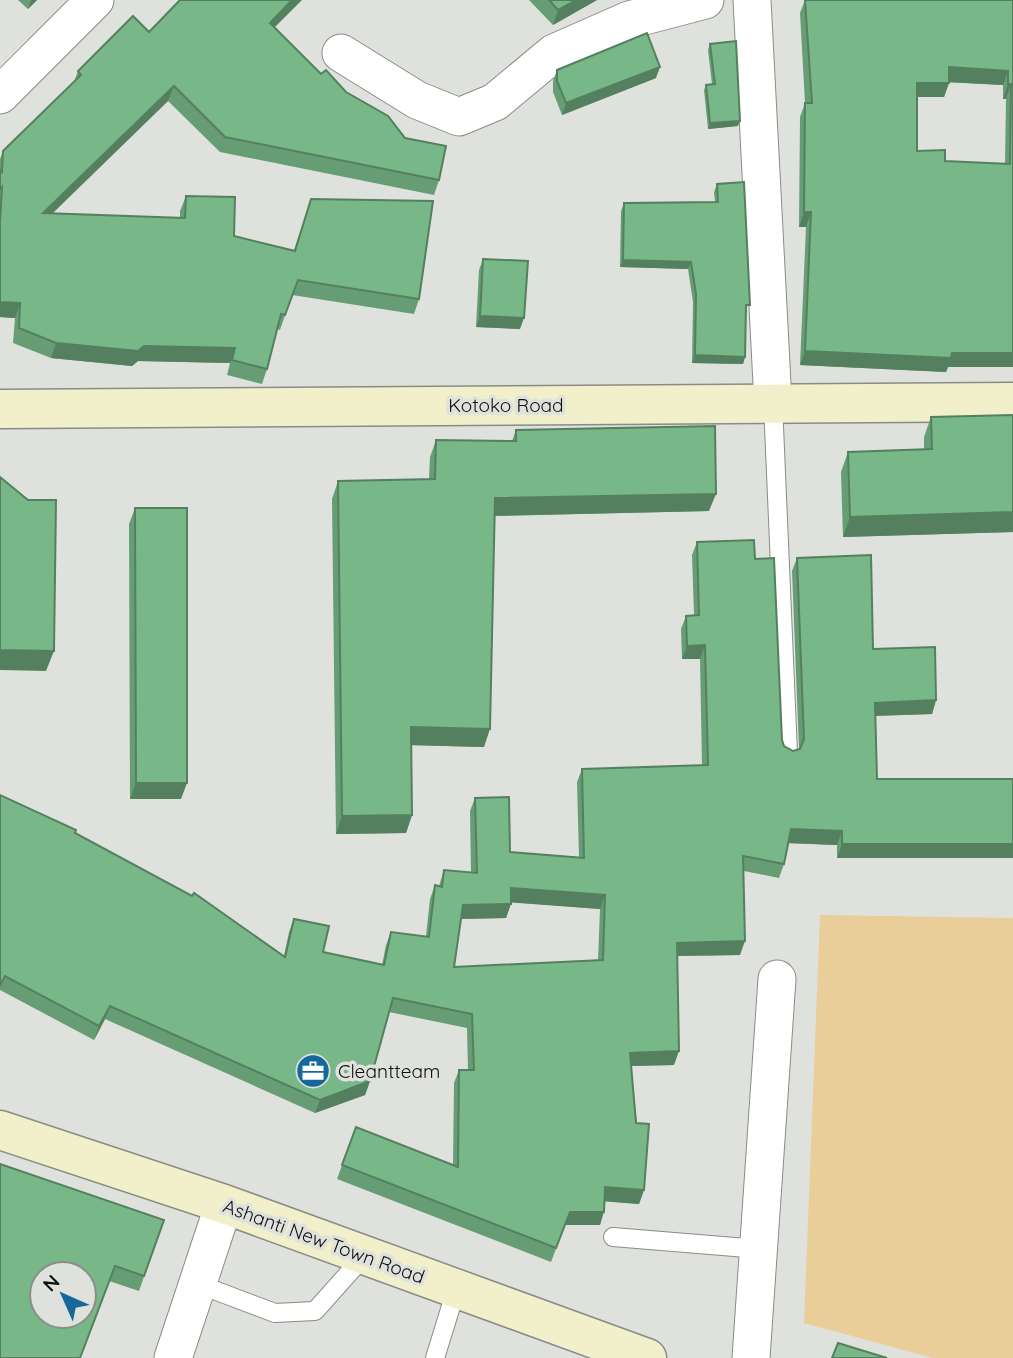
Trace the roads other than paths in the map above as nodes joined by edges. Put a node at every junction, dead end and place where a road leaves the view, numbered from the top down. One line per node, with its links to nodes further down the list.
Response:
1 (95, 0): 5 (street)
2 (705, 0): 4 (street)
3 (752, 0): 7 (street)
4 (341, 53)
5 (0, 95)
6 (1013, 402): 7 (street, Kotoko Road)
7 (773, 403): 8 (street, Kotoko Road); 9 (lane)
8 (0, 409)
9 (788, 753)
10 (778, 979): 14 (street)
11 (0, 1130): 12 (street, Ashanti New Town Road)
12 (224, 1204): 15 (street, Ashanti New Town Road); 16 (street)
13 (612, 1237): 14 (lane)
14 (759, 1249): 22 (street)
15 (364, 1256): 16 (lane); 17 (street, Ashanti New Town Road)
16 (198, 1284): 19 (street)
17 (456, 1290): 18 (street, Ashanti New Town Road); 20 (lane)
18 (604, 1349): 21 (street, Ashanti New Town Road)
19 (173, 1358)
20 (435, 1358)
21 (647, 1358)
22 (751, 1358)

